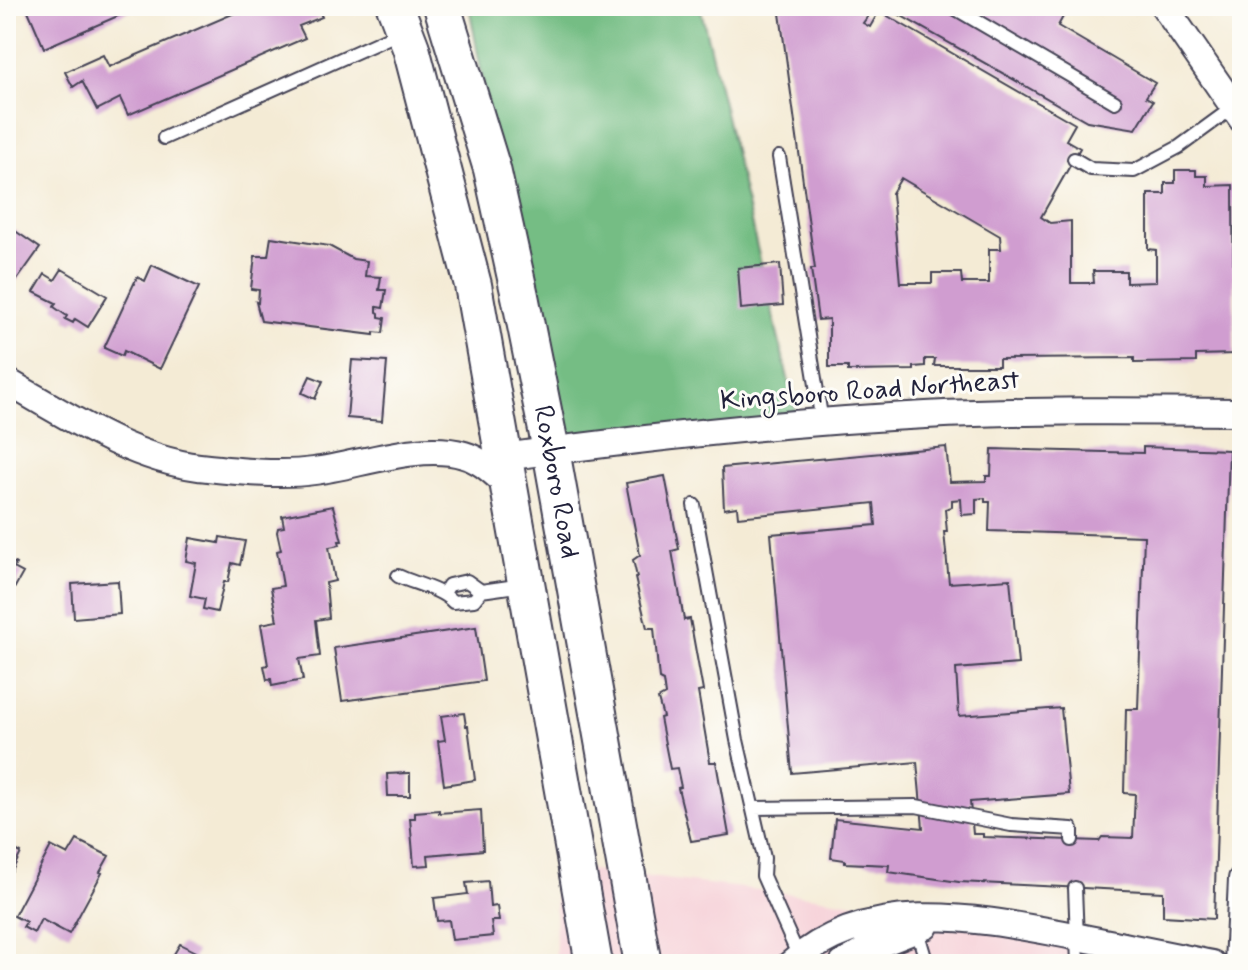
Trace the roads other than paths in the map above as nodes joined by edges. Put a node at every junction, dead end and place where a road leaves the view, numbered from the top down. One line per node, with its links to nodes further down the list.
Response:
1 (442, 6): 13 (main road, Roxboro Road)
2 (951, 6): 5 (lane)
3 (1164, 6): 6 (street)
4 (399, 18): 7 (lane); 14 (main road, Roxboro Road)
5 (1115, 102)
6 (1238, 112): 9 (lane)
7 (164, 138)
8 (779, 157): 12 (lane)
9 (1074, 159)
10 (6, 381): 14 (street)
11 (1242, 412): 12 (street, Kingsboro Road Northeast)
12 (822, 422): 13 (street, Kingsboro Road Northeast)
13 (551, 450): 14 (street, Kingsboro Road Northeast); 27 (main road, Roxboro Road)
14 (506, 472): 17 (main road, Roxboro Road)
15 (694, 505): 18 (lane)
16 (398, 576): 17 (lane)
17 (526, 584): 26 (main road, Roxboro Road)
18 (753, 808): 19 (lane); 25 (lane)
19 (1072, 840)
20 (1242, 879): 32 (street)
21 (1075, 888): 24 (lane)
22 (992, 921): 23 (street); 24 (street); 25 (street)
23 (916, 927): 28 (street); 29 (lane)
24 (1076, 937): 30 (lane); 31 (street)
25 (795, 961)
26 (594, 964)
27 (643, 964)
28 (843, 964)
29 (927, 964)
30 (1078, 964)
31 (1212, 964)
32 (1238, 964)

